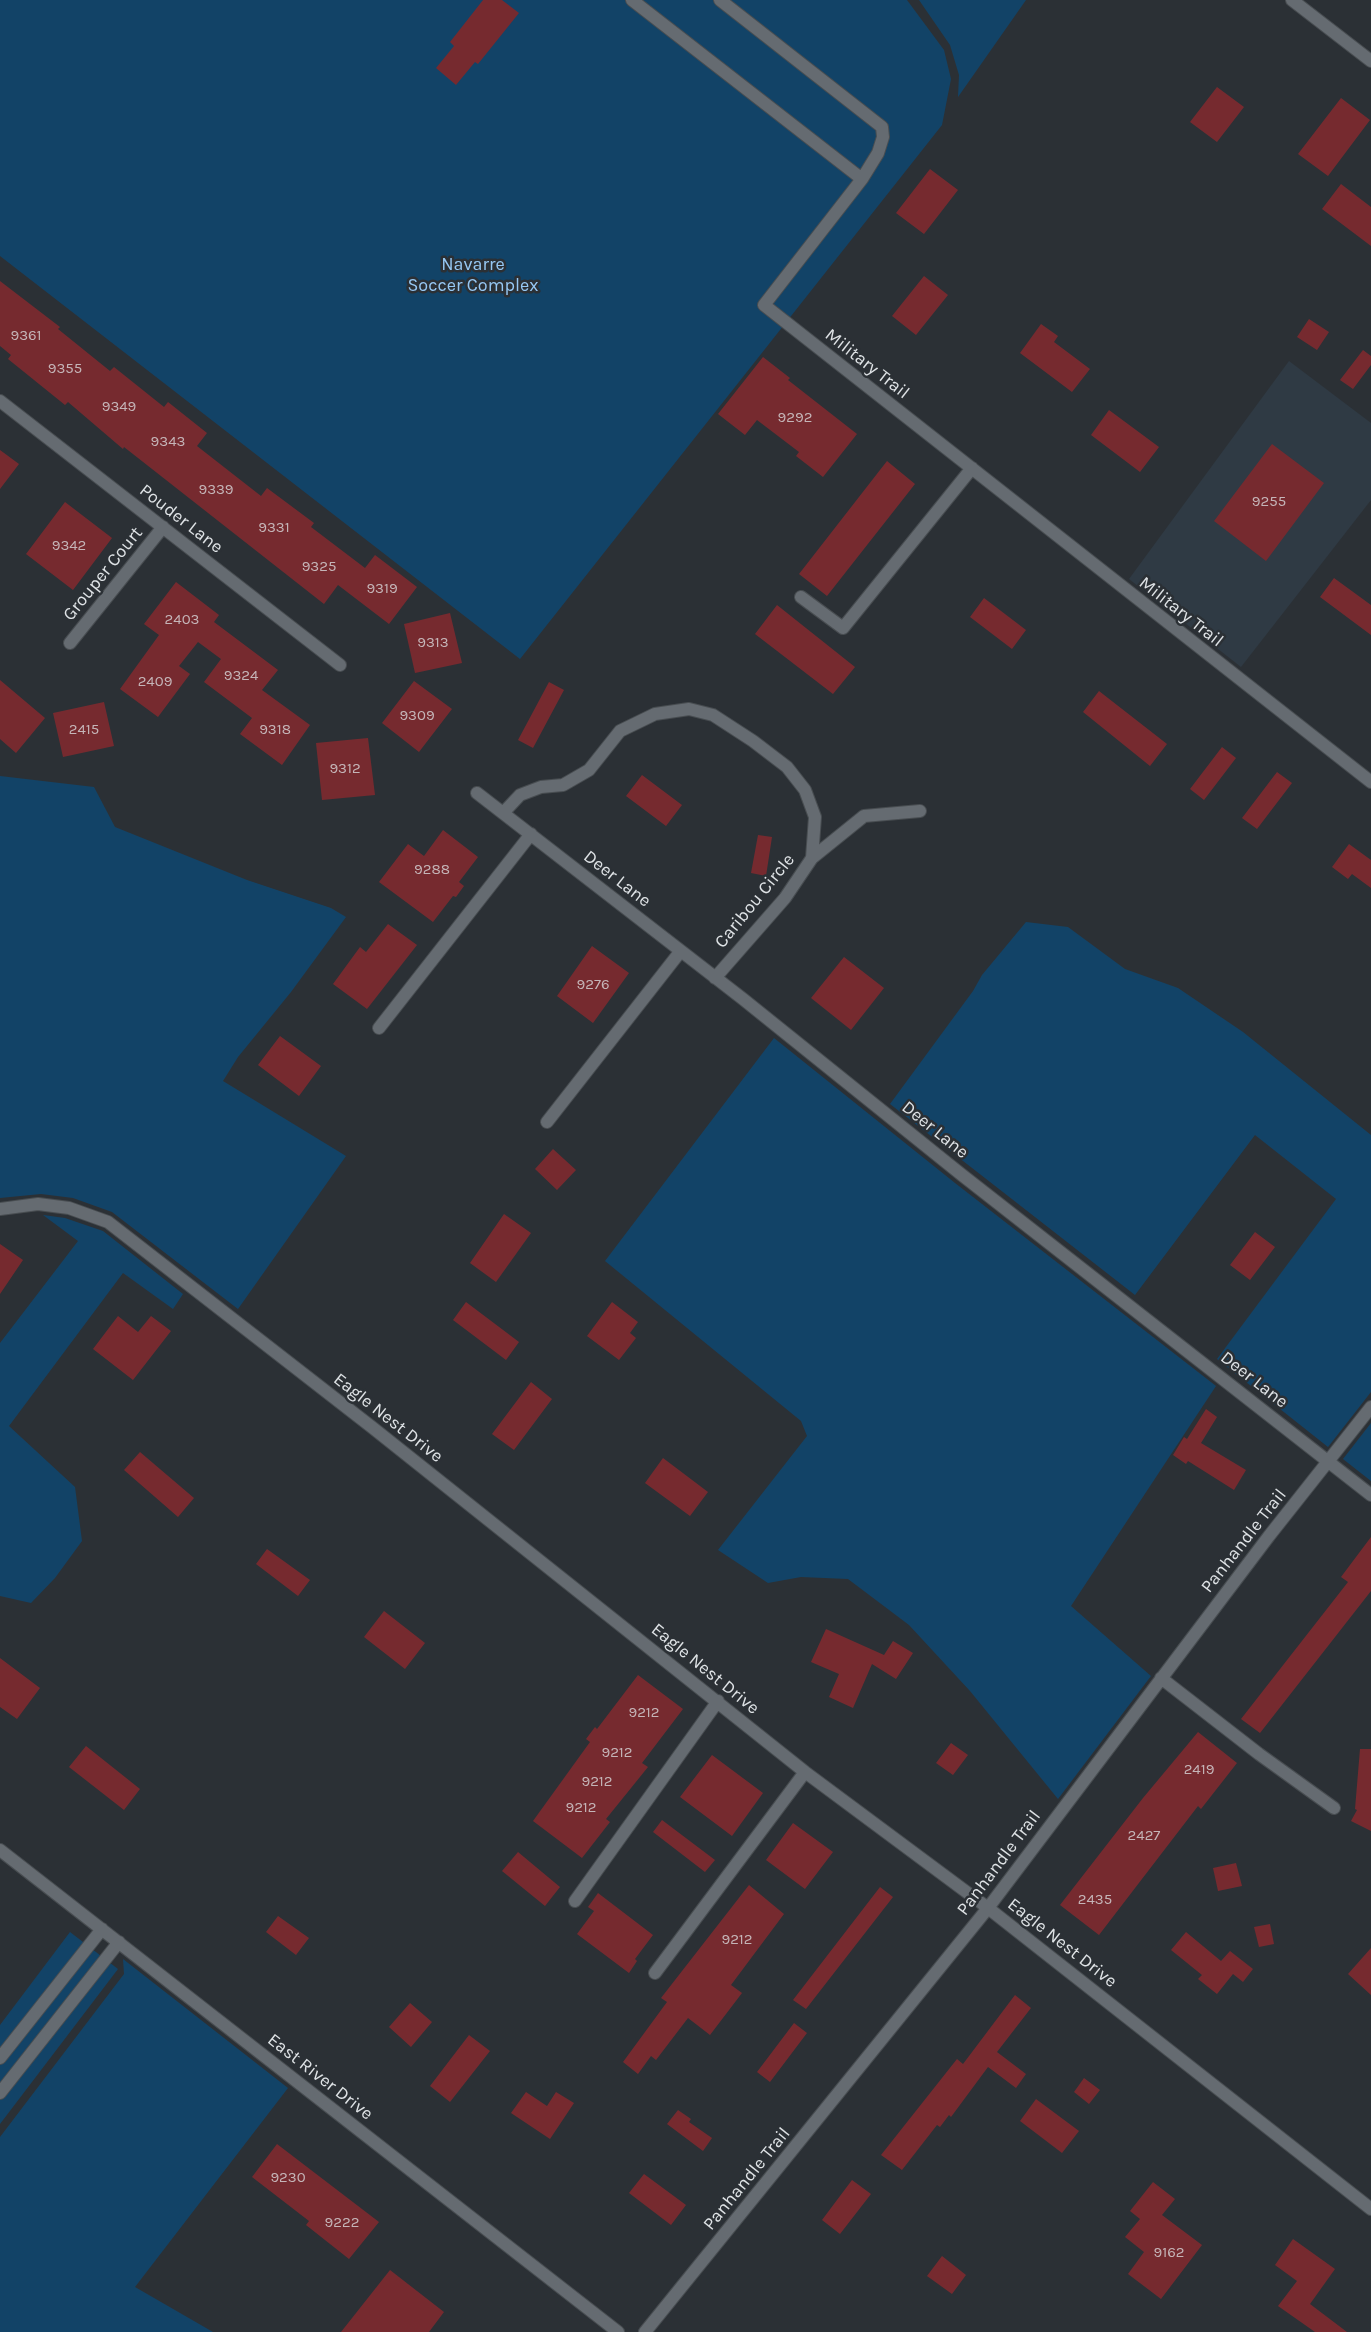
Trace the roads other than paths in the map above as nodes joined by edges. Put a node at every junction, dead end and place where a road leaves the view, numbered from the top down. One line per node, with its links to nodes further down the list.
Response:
1 (632, 0): 5 (street)
2 (720, 0): 5 (street)
3 (1292, 0): 4 (street)
4 (1371, 61)
5 (862, 179): 7 (street, Military Trail)
6 (0, 401): 8 (street, Pouder Lane)
7 (972, 468): 9 (street); 12 (street, Military Trail)
8 (163, 527): 10 (street, Grouper Court); 11 (street, Pouder Lane)
9 (801, 597)
10 (70, 643)
11 (340, 665)
12 (1371, 782)
13 (477, 793): 15 (street, Deer Lane)
14 (920, 811): 17 (street)
15 (504, 812): 16 (street, Deer Lane); 17 (street, Caribou Circle)
16 (531, 834): 18 (street, Deer Lane); 20 (street)
17 (812, 858): 19 (street, Caribou Circle)
18 (680, 952): 19 (street, Deer Lane); 21 (street)
19 (715, 978): 24 (street, Deer Lane)
20 (379, 1028)
21 (547, 1122)
22 (0, 1208): 27 (street, Eagle Nest Drive)
23 (1371, 1407): 24 (street, Panhandle Trail)
24 (1329, 1461): 25 (street, Deer Lane); 26 (street, Panhandle Trail)
25 (1371, 1495)
26 (1161, 1678): 29 (street); 32 (street, Panhandle Trail)
27 (718, 1701): 28 (street, Eagle Nest Drive); 31 (street)
28 (805, 1772): 32 (street, Eagle Nest Drive); 35 (street)
29 (1334, 1808)
30 (0, 1850): 33 (street, East River Drive)
31 (575, 1901)
32 (988, 1908): 38 (street, Eagle Nest Drive); 40 (street, Panhandle Trail)
33 (102, 1928): 34 (street, East River Drive); 36 (street)
34 (119, 1942): 37 (street); 39 (street, East River Drive)
35 (655, 1973)
36 (0, 2058)
37 (0, 2093)
38 (1371, 2208)
39 (618, 2332)
40 (645, 2332)

